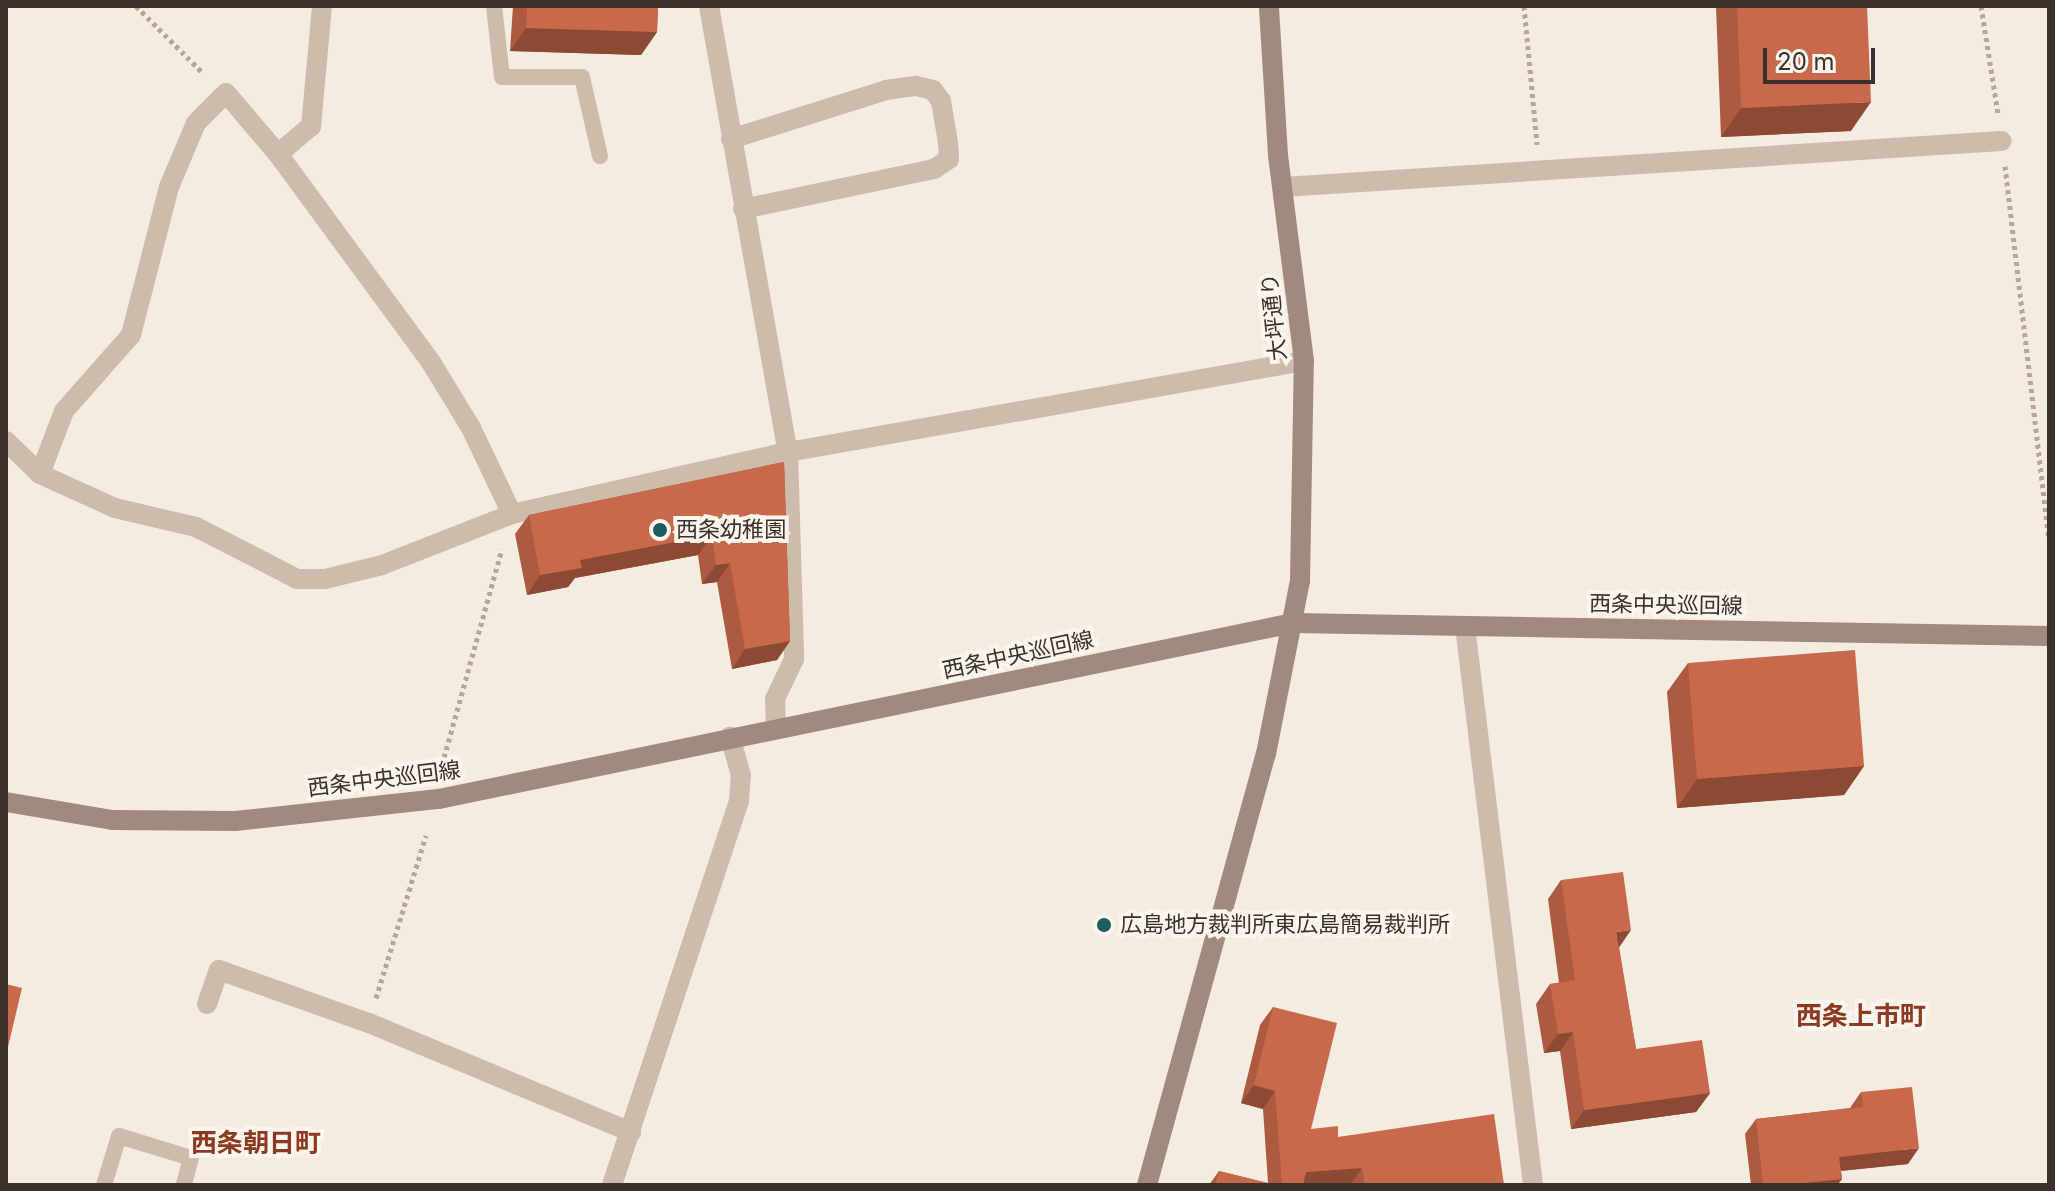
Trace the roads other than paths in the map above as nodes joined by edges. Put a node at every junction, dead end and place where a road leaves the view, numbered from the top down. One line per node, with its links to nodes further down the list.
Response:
1 (322, 6): 7 (street)
2 (494, 6): 8 (lane)
3 (709, 6): 5 (street)
4 (1269, 6): 9 (street, 大坪通り)
5 (731, 139): 10 (street); 10 (street)
6 (2002, 141): 9 (street)
7 (278, 154): 14 (street); 15 (street)
8 (600, 156)
9 (1283, 187): 11 (street, 大坪通り)
10 (743, 209): 13 (street)
11 (1304, 361): 13 (street); 16 (street, 大坪通り)
12 (6, 441): 14 (street)
13 (788, 452): 15 (street); 19 (street)
14 (40, 474): 15 (street)
15 (512, 514)
16 (1293, 623): 17 (street, 西条中央巡回線); 19 (street, 西条中央巡回線); 27 (street, 大坪通り)
17 (1465, 626): 18 (street, 西条中央巡回線); 28 (street)
18 (2049, 636)
19 (776, 729): 20 (street, 西条中央巡回線)
20 (730, 737): 21 (street, 西条中央巡回線); 23 (street)
21 (6, 802)
22 (207, 1004): 23 (street)
23 (631, 1132): 26 (street)
24 (104, 1185): 25 (lane)
25 (184, 1185)
26 (612, 1185)
27 (1147, 1185)
28 (1533, 1185)

